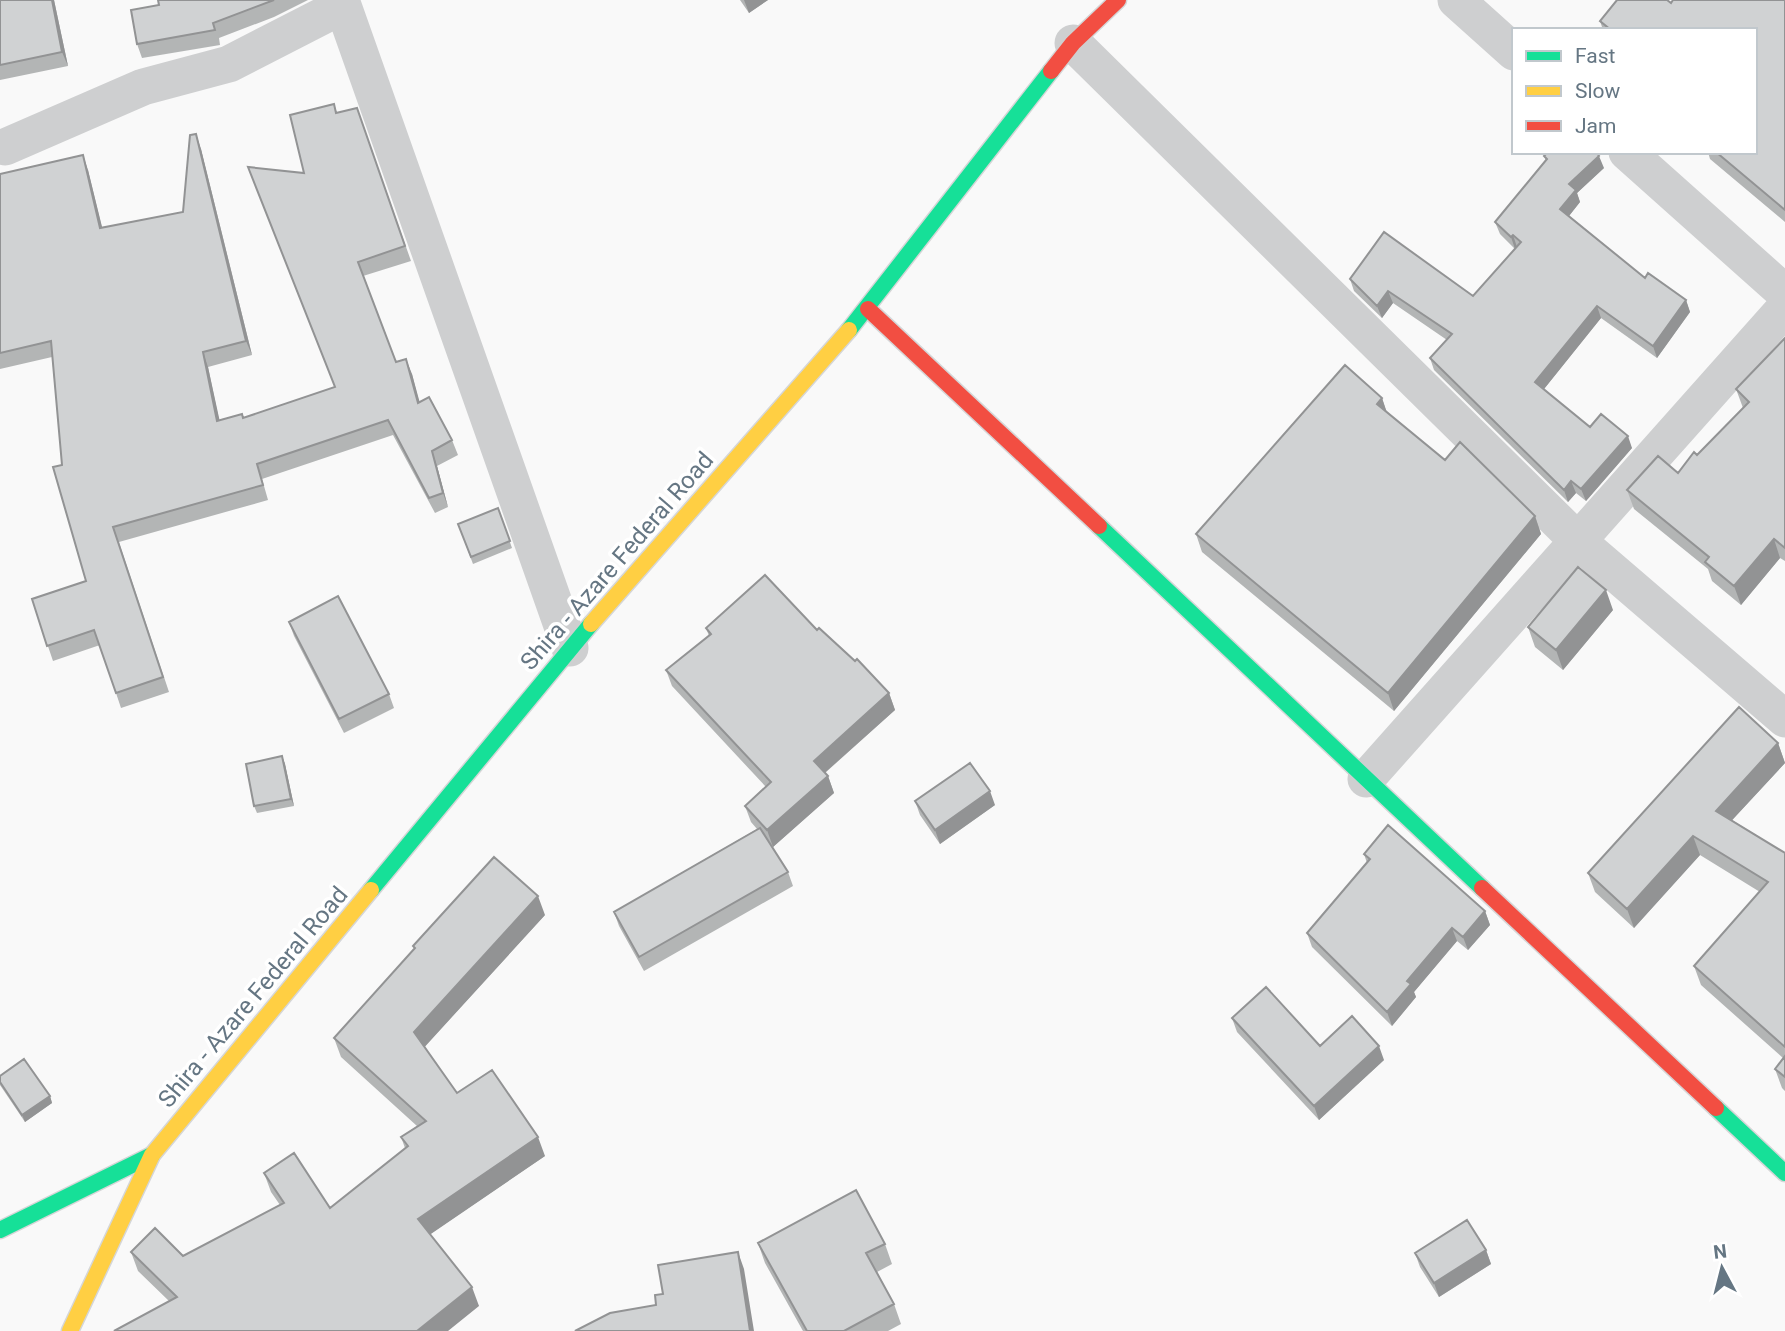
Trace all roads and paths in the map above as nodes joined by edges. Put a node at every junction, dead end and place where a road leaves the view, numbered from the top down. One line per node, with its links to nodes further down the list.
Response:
1 (1118, 0): 4 (main road, Shira - Azare Federal Road)
2 (1455, 0): 5 (street)
3 (342, 3): 6 (street); 12 (street)
4 (1073, 43): 10 (main road, Shira - Azare Federal Road); 11 (street)
5 (1512, 50)
6 (5, 147)
7 (1629, 154): 8 (street)
8 (1785, 293)
9 (1785, 308): 11 (street)
10 (867, 309): 12 (main road, Shira - Azare Federal Road); 14 (main road)
11 (1578, 542): 13 (street); 14 (street)
12 (570, 648): 15 (main road, Shira - Azare Federal Road)
13 (1785, 719)
14 (1366, 779): 16 (main road)
15 (152, 1155): 17 (main road, Shira - Azare Federal Road); 18 (main road, Shira - Azare Federal Road)
16 (1785, 1173)
17 (0, 1230)
18 (71, 1331)

